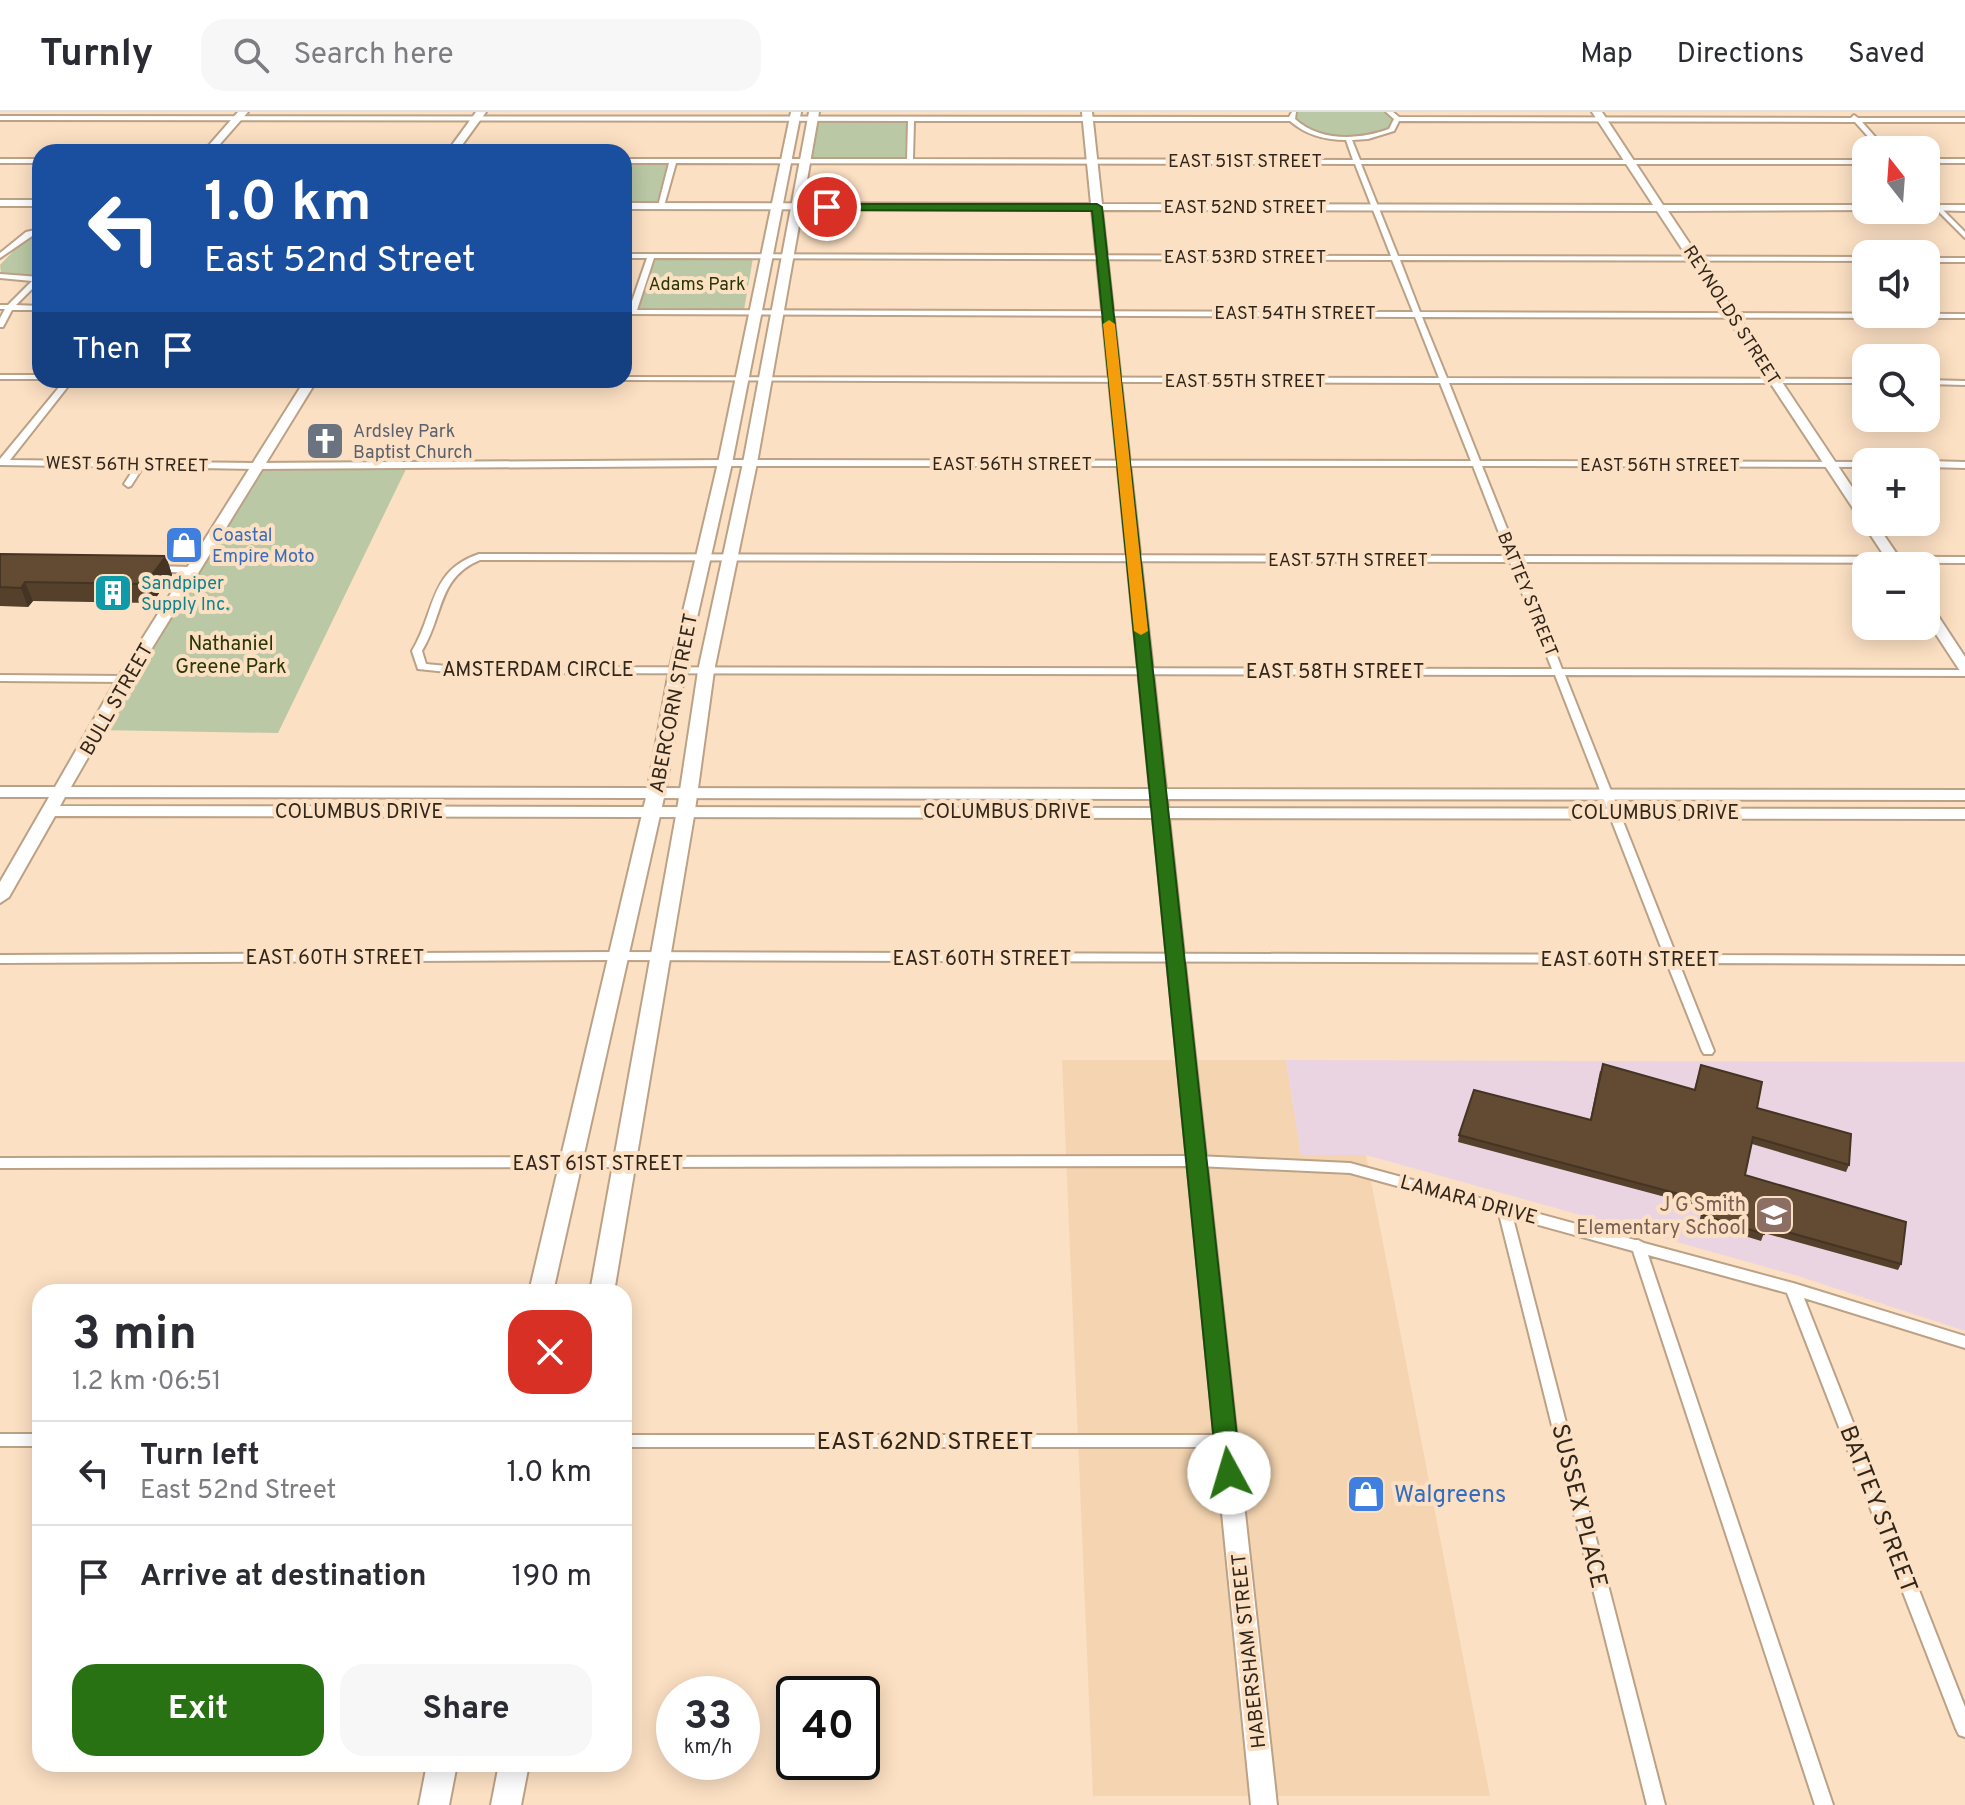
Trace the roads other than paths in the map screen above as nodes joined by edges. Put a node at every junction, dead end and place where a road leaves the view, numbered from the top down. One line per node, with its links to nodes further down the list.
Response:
1 (1389, 112): 11 (street)
2 (1849, 112): 12 (street)
3 (241, 115): 4 (street); 9 (street); 16 (street)
4 (480, 115): 7 (street); 17 (street)
5 (1087, 115): 6 (street); 10 (street); 25 (street, HABERSHAM STREET)
6 (1293, 115): 15 (street)
7 (804, 116): 10 (street); 23 (main road, ABERCORN STREET); 24 (main road, ABERCORN STREET)
8 (1599, 116): 11 (street); 12 (street); 29 (street, REYNOLDS STREET)
9 (0, 118)
10 (911, 119): 19 (street)
11 (1397, 119): 15 (street)
12 (1857, 120): 13 (street); 14 (street)
13 (1965, 120)
14 (1871, 136)
15 (1348, 138): 26 (street, BATTEY STREET)
16 (215, 144)
17 (458, 144)
18 (673, 160): 22 (street, EAST 51ST STREET); 23 (street, EAST 51ST STREET); 34 (street)
19 (910, 160): 24 (street, EAST 51ST STREET); 25 (street, EAST 51ST STREET)
20 (0, 161): 21 (street)
21 (32, 161)
22 (632, 161)
23 (786, 161): 24 (street, EAST 51ST STREET); 35 (main road, ABERCORN STREET)
24 (805, 161): 36 (main road, ABERCORN STREET)
25 (1092, 161): 26 (street, EAST 51ST STREET); 37 (street, HABERSHAM STREET)
26 (1357, 161): 29 (street, EAST 51ST STREET); 38 (street, BATTEY STREET)
27 (1940, 161): 28 (street)
28 (1965, 161)
29 (1631, 162): 30 (street, EAST 51ST STREET); 39 (street, REYNOLDS STREET)
30 (1852, 162)
31 (0, 203): 32 (street)
32 (32, 203)
33 (632, 206): 34 (street, EAST 52ND STREET)
34 (661, 206): 35 (street, EAST 52ND STREET)
35 (778, 207): 36 (street, EAST 52ND STREET); 50 (main road, ABERCORN STREET)
36 (797, 207): 37 (street, EAST 52ND STREET); 51 (main road, ABERCORN STREET)
37 (1097, 207): 38 (street, EAST 52ND STREET); 49 (street, HABERSHAM STREET)
38 (1375, 207): 39 (street, EAST 52ND STREET); 52 (street, BATTEY STREET)
39 (1661, 208): 40 (street, EAST 52ND STREET); 53 (street, REYNOLDS STREET)
40 (1852, 208)
41 (1940, 208): 42 (street)
42 (1965, 208)
43 (1940, 209): 45 (street)
44 (32, 233): 46 (street)
45 (1965, 236)
46 (1, 254)
47 (632, 256): 48 (street, EAST 53RD STREET)
48 (651, 256): 50 (street, EAST 53RD STREET); 60 (street)
49 (1102, 256): 51 (street, EAST 53RD STREET); 52 (street, EAST 53RD STREET); 66 (street, HABERSHAM STREET)
50 (768, 257): 51 (street, EAST 53RD STREET); 64 (main road, ABERCORN STREET)
51 (789, 257): 65 (main road, ABERCORN STREET)
52 (1395, 257): 53 (street, EAST 53RD STREET); 67 (street, BATTEY STREET)
53 (1694, 258): 54 (street, EAST 53RD STREET); 68 (street, REYNOLDS STREET)
54 (1852, 259)
55 (1940, 260): 56 (street)
56 (1965, 260)
57 (0, 276): 58 (street)
58 (32, 278)
59 (32, 285): 61 (street)
60 (632, 302)
61 (5, 307): 62 (street); 70 (street)
62 (32, 308)
63 (632, 312): 64 (street, EAST 54TH STREET)
64 (755, 313): 65 (street, EAST 54TH STREET); 73 (main road, ABERCORN STREET)
65 (776, 313): 66 (street, EAST 54TH STREET); 74 (main road, ABERCORN STREET)
66 (1108, 313): 67 (street, EAST 54TH STREET); 76 (street, HABERSHAM STREET)
67 (1417, 314): 68 (street, EAST 54TH STREET); 78 (street, BATTEY STREET)
68 (1731, 314): 69 (street, EAST 54TH STREET); 77 (street, REYNOLDS STREET)
69 (1965, 316)
70 (0, 325)
71 (0, 377): 72 (street)
72 (32, 377)
73 (743, 378): 74 (street, EAST 55TH STREET); 75 (street, EAST 55TH STREET); 85 (main road, ABERCORN STREET)
74 (766, 378): 76 (street, EAST 55TH STREET); 86 (main road, ABERCORN STREET)
75 (632, 379)
76 (1115, 380): 78 (street, EAST 55TH STREET); 91 (street, HABERSHAM STREET)
77 (1775, 380): 78 (street, EAST 55TH STREET); 79 (street, EAST 55TH STREET); 88 (street, REYNOLDS STREET)
78 (1444, 381): 92 (street, BATTEY STREET)
79 (1852, 381)
80 (1940, 382): 81 (street)
81 (1965, 382)
82 (62, 388): 84 (street)
83 (306, 388): 94 (street, BULL STREET)
84 (2, 462): 87 (street, WEST 56TH STREET)
85 (725, 463): 86 (street, EAST 56TH STREET); 94 (street, EAST 56TH STREET); 97 (main road, ABERCORN STREET)
86 (750, 463): 91 (street, EAST 56TH STREET); 98 (main road, ABERCORN STREET)
87 (140, 464): 94 (street, WEST 56TH STREET); 95 (street)
88 (1830, 464): 89 (street, EAST 56TH STREET); 92 (street, EAST 56TH STREET); 96 (street, REYNOLDS STREET)
89 (1852, 464)
90 (1940, 464): 93 (street)
91 (1124, 465): 92 (street, EAST 56TH STREET); 99 (street, HABERSHAM STREET)
92 (1477, 465): 100 (street, BATTEY STREET)
93 (1965, 465)
94 (254, 466): 105 (street, BULL STREET)
95 (128, 484)
96 (1852, 497)
97 (704, 559): 98 (street, AMSTERDAM CIRCLE); 108 (main road, ABERCORN STREET); 108 (street, AMSTERDAM CIRCLE)
98 (730, 559): 99 (street, EAST 57TH STREET); 109 (main road, ABERCORN STREET)
99 (1134, 560): 100 (street, EAST 57TH STREET); 110 (street, HABERSHAM STREET)
100 (1514, 560): 103 (street, EAST 57TH STREET); 111 (street, BATTEY STREET)
101 (1965, 560): 102 (street, EAST 57TH STREET)
102 (1940, 561)
103 (1852, 563)
104 (135, 568): 105 (street)
105 (191, 570): 113 (street, BULL STREET)
106 (1940, 630): 107 (street)
107 (1965, 670): 111 (street, EAST 58TH STREET)
108 (677, 671): 109 (street, AMSTERDAM CIRCLE); 115 (main road, ABERCORN STREET)
109 (706, 671): 110 (street, EAST 58TH STREET); 118 (main road, ABERCORN STREET)
110 (1145, 671): 111 (street, EAST 58TH STREET); 119 (street, HABERSHAM STREET)
111 (1558, 671): 120 (street, BATTEY STREET)
112 (0, 678): 113 (street)
113 (125, 679): 116 (street, BULL STREET)
114 (0, 792): 116 (street, COLUMBUS DRIVE)
115 (656, 793): 116 (street, COLUMBUS DRIVE); 118 (street, COLUMBUS DRIVE); 122 (main road, ABERCORN STREET)
116 (59, 794): 121 (street, BULL STREET)
117 (1965, 795): 120 (street, COLUMBUS DRIVE)
118 (687, 802): 119 (street, COLUMBUS DRIVE); 122 (street, COLUMBUS DRIVE); 126 (main road, ABERCORN STREET)
119 (1157, 802): 120 (street, COLUMBUS DRIVE); 127 (street, HABERSHAM STREET)
120 (1611, 804): 123 (street, COLUMBUS DRIVE); 129 (street, BATTEY STREET)
121 (49, 811): 122 (street, COLUMBUS DRIVE); 124 (street, BULL STREET)
122 (652, 811): 125 (main road, ABERCORN STREET)
123 (1965, 814)
124 (0, 897)
125 (616, 956): 126 (street, EAST 60TH STREET); 128 (street, EAST 60TH STREET); 134 (main road, ABERCORN STREET)
126 (659, 957): 127 (street, EAST 60TH STREET); 135 (main road, ABERCORN STREET)
127 (1175, 958): 129 (street, EAST 60TH STREET); 132 (street, HABERSHAM STREET)
128 (0, 959)
129 (1672, 959): 130 (street, EAST 60TH STREET); 131 (street, BATTEY STREET)
130 (1965, 960)
131 (1708, 1051)
132 (1197, 1161): 135 (street, EAST 61ST STREET); 136 (street, LAMARA DRIVE); 145 (street, HABERSHAM STREET)
133 (0, 1163): 134 (street, EAST 61ST STREET)
134 (569, 1163): 135 (street, EAST 61ST STREET); 138 (main road, ABERCORN STREET)
135 (624, 1165): 139 (main road, ABERCORN STREET)
136 (1504, 1208): 137 (street, LAMARA DRIVE); 152 (street, SUSSEX PLACE)
137 (1638, 1245): 140 (street, LAMARA DRIVE); 153 (street)
138 (543, 1284)
139 (603, 1284)
140 (1793, 1289): 141 (street, LAMARA DRIVE); 146 (street, BATTEY STREET)
141 (1965, 1342)
142 (0, 1440): 143 (street)
143 (32, 1440)
144 (632, 1441): 145 (street, EAST 62ND STREET)
145 (1226, 1441): 151 (street, HABERSHAM STREET)
146 (1965, 1729)
147 (440, 1772): 149 (main road)
148 (512, 1772): 150 (main road)
149 (434, 1805)
150 (506, 1805)
151 (1264, 1805)
152 (1656, 1805)
153 (1824, 1805)

